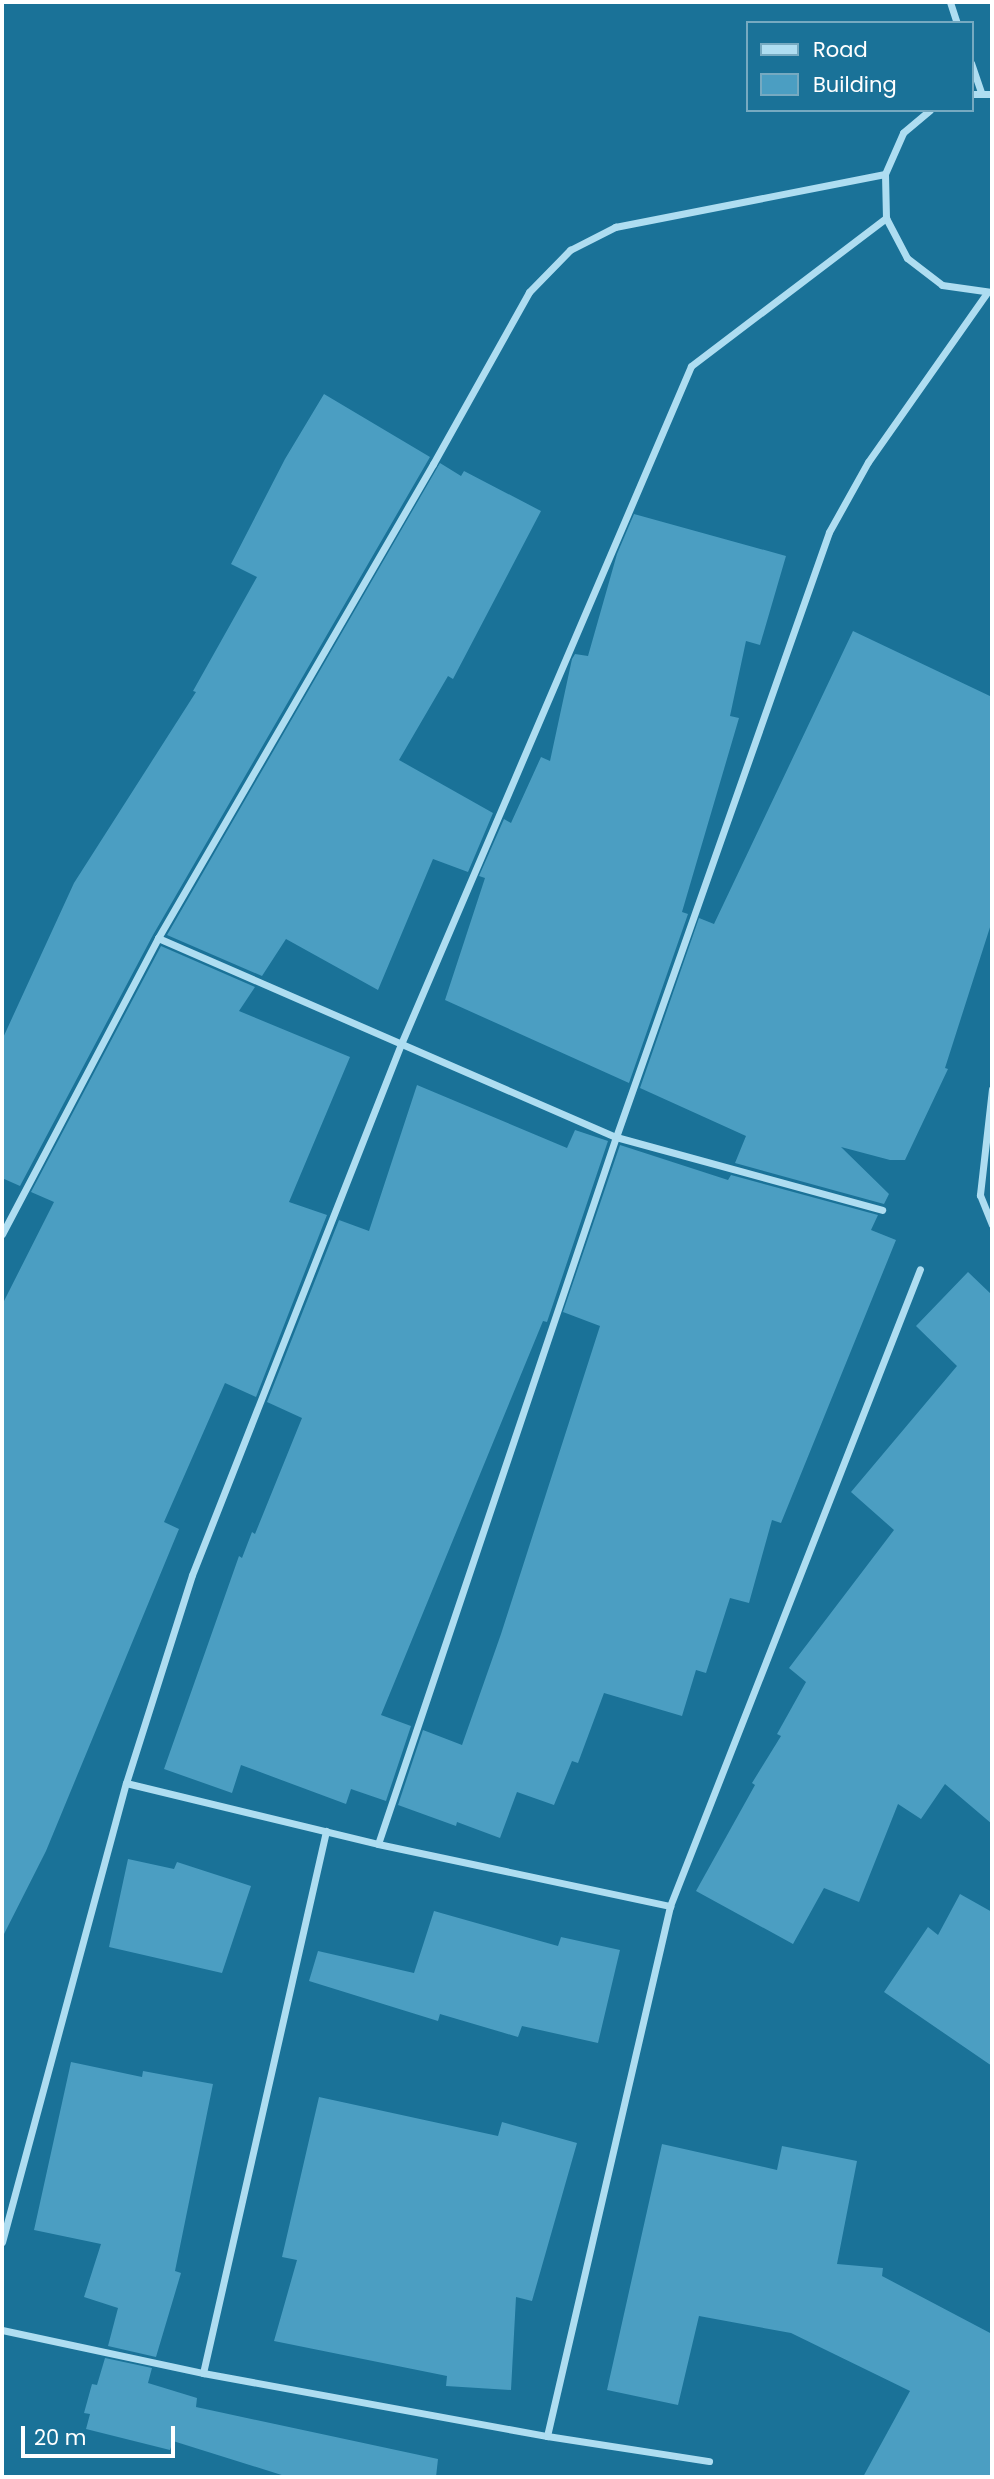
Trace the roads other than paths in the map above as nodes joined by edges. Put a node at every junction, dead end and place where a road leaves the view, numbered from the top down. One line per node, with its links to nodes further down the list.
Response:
1 (950, 2): 2 (street)
2 (956, 21)
3 (973, 69): 4 (street)
4 (981, 92): 5 (street); 6 (street)
5 (973, 94)
6 (992, 94)
7 (928, 112): 8 (street)
8 (885, 174): 9 (street); 11 (street)
9 (886, 218): 10 (street); 12 (street)
10 (989, 293): 14 (street)
11 (158, 938): 12 (street); 17 (street)
12 (401, 1044): 14 (street); 19 (street)
13 (992, 1089): 16 (street)
14 (616, 1137): 15 (street); 21 (street)
15 (882, 1210)
16 (992, 1225)
17 (2, 1234)
18 (920, 1269): 22 (street)
19 (126, 1783): 20 (street); 23 (street)
20 (326, 1831): 21 (street); 25 (street)
21 (378, 1844): 22 (street)
22 (670, 1906): 26 (street)
23 (2, 2242)
24 (2, 2330): 25 (street)
25 (203, 2373): 26 (street)
26 (547, 2436): 27 (street)
27 (709, 2461)

